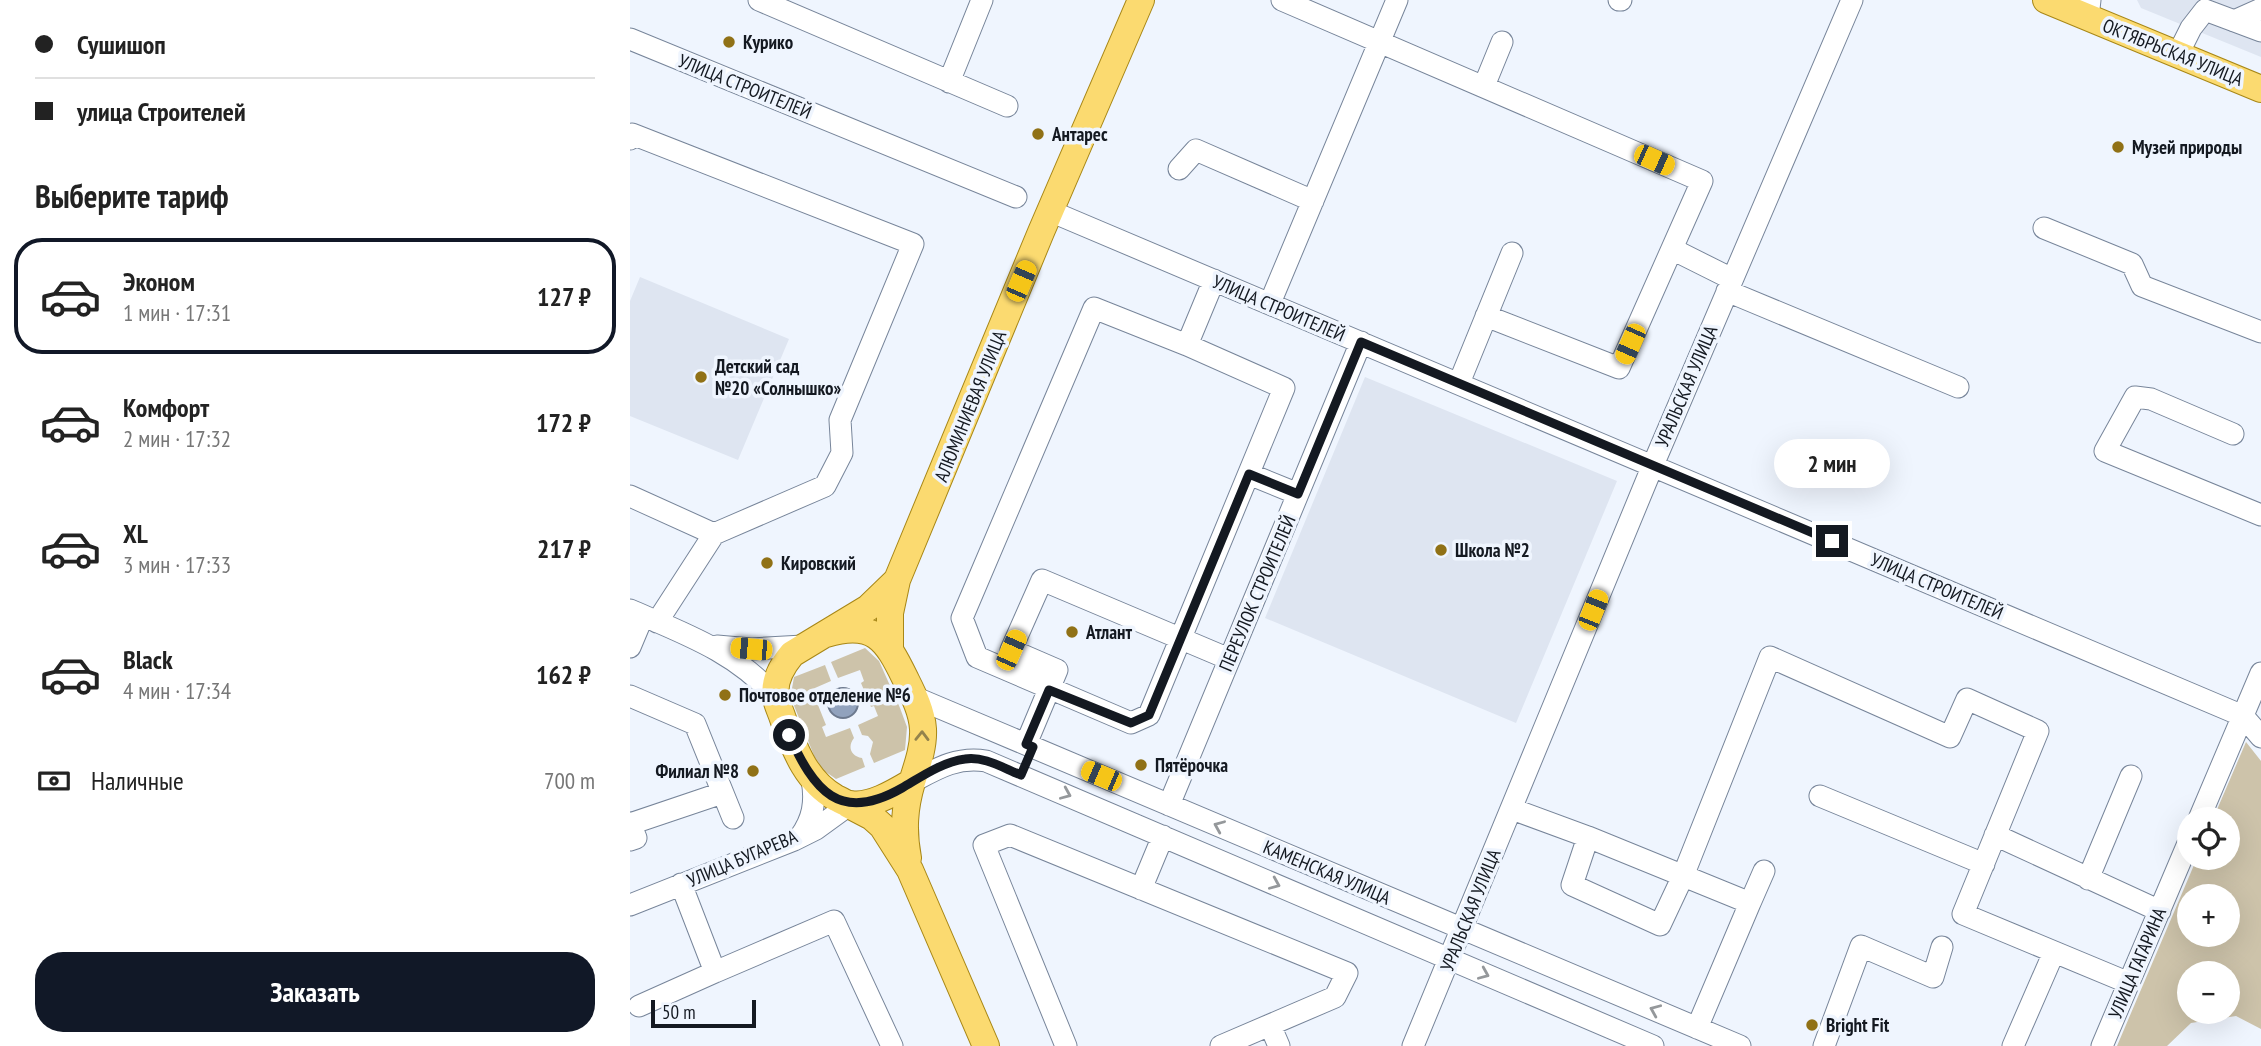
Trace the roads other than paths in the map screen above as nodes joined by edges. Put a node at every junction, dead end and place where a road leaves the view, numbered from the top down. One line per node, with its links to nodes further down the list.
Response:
1 (759, 0): 17 (street)
2 (982, 0): 17 (street)
3 (1141, 0): 25 (main road, АЛЮМИНИЕВАЯ УЛИЦА)
4 (1282, 0): 14 (street)
5 (1397, 0): 14 (street)
6 (1852, 0): 30 (street, УРАЛЬСКАЯ УЛИЦА)
7 (2046, 0): 9 (main road, ОКТЯБРЬСКАЯ УЛИЦА)
8 (2203, 5): 11 (street); 16 (street)
9 (2089, 9): 16 (main road, ОКТЯБРЬСКАЯ УЛИЦА)
10 (2261, 9): 11 (street)
11 (2234, 21): 12 (street)
12 (2261, 31)
13 (630, 39): 23 (street, УЛИЦА СТРОИТЕЛЕЙ)
14 (1380, 41): 18 (street); 24 (street)
15 (1502, 42): 18 (street)
16 (2178, 54): 19 (main road, ОКТЯБРЬСКАЯ УЛИЦА)
17 (949, 82): 20 (street)
18 (1484, 86): 27 (street)
19 (2261, 89)
20 (1007, 106)
21 (630, 139): 44 (street)
22 (1179, 169): 24 (street)
23 (1016, 197)
24 (1313, 201): 31 (street)
25 (1051, 211): 29 (street, УЛИЦА СТРОИТЕЛЕЙ); 45 (main road, АЛЮМИНИЕВАЯ УЛИЦА)
26 (2044, 228): 33 (street)
27 (1672, 249): 30 (street); 32 (street)
28 (1512, 253): 32 (street)
29 (1214, 280): 31 (street, УЛИЦА СТРОИТЕЛЕЙ); 35 (street)
30 (1730, 285): 37 (street); 39 (street, УРАЛЬСКАЯ УЛИЦА)
31 (1270, 303): 34 (street, УЛИЦА СТРОИТЕЛЕЙ)
32 (1486, 316): 36 (street)
33 (2261, 332)
34 (1361, 342): 36 (street, УЛИЦА СТРОИТЕЛЕЙ); 41 (street, ПЕРЕУЛОК СТРОИТЕЛЕЙ)
35 (1186, 345): 40 (street); 54 (street)
36 (1459, 383): 39 (street, УЛИЦА СТРОИТЕЛЕЙ)
37 (1958, 387)
38 (2233, 434): 43 (street)
39 (1653, 465): 58 (street, УЛИЦА СТРОИТЕЛЕЙ); 70 (street, УРАЛЬСКАЯ УЛИЦА)
40 (1249, 474): 41 (street); 47 (street)
41 (1298, 494): 52 (street, ПЕРЕУЛОК СТРОИТЕЛЕЙ)
42 (630, 496): 44 (street)
43 (2261, 515)
44 (714, 534): 46 (street)
45 (897, 580): 48 (main road); 51 (main road)
46 (643, 616): 49 (street); 50 (street)
47 (1181, 638): 52 (street); 54 (street); 54 (street)
48 (815, 640): 49 (street); 51 (main road); 57 (main road)
49 (712, 645): 57 (street)
50 (630, 647)
51 (890, 647): 56 (main road)
52 (1229, 659): 68 (street, ПЕРЕУЛОК СТРОИТЕЛЕЙ)
53 (2261, 673): 58 (street)
54 (1049, 690): 60 (street)
55 (630, 696): 65 (street)
56 (914, 697): 60 (street, КАМЕНСКАЯ УЛИЦА); 64 (main road, one-way to 56)
57 (776, 698): 63 (main road)
58 (2243, 716): 59 (street); 69 (street)
59 (2261, 737)
60 (1029, 746): 61 (street); 68 (street, КАМЕНСКАЯ УЛИЦА)
61 (1021, 775): 64 (street, КАМЕНСКАЯ УЛИЦА); 74 (street, КАМЕНСКАЯ УЛИЦА, one-way to 74)
62 (2131, 776): 83 (street)
63 (812, 780): 67 (main road); 75 (street, УЛИЦА БУГАРЕВА)
64 (912, 782): 67 (main road); 79 (main road)
65 (722, 793): 71 (street); 72 (street)
66 (1820, 796): 78 (street)
67 (849, 804): 75 (street); 79 (main road)
68 (1169, 805): 89 (street, КАМЕНСКАЯ УЛИЦА, one-way to 68)
69 (2204, 807)
70 (1512, 809): 76 (street); 89 (street, УРАЛЬСКАЯ УЛИЦА)
71 (733, 818)
72 (630, 823): 77 (street)
73 (1995, 835): 78 (street); 82 (street); 83 (street)
74 (1163, 836): 85 (street); 92 (street, КАМЕНСКАЯ УЛИЦА, one-way to 92)
75 (800, 837): 84 (street, УЛИЦА БУГАРЕВА)
76 (1588, 837): 82 (street); 82 (street)
77 (630, 840)
78 (1984, 864): 91 (street)
79 (910, 870): 99 (main road)
80 (2177, 870): 88 (street, УЛИЦА ГАГАРИНА)
81 (1764, 872): 86 (street)
82 (1683, 876): 86 (street)
83 (2088, 879): 88 (street)
84 (681, 884): 87 (street, УЛИЦА БУГАРЕВА); 93 (street)
85 (1141, 889): 96 (street); 100 (street)
86 (1750, 903): 97 (street)
87 (630, 905)
88 (2160, 911): 94 (street, УЛИЦА ГАГАРИНА)
89 (1463, 929): 92 (street, УРАЛЬСКАЯ УЛИЦА); 97 (street, КАМЕНСКАЯ УЛИЦА, one-way to 89)
90 (1942, 947): 106 (street)
91 (2054, 952): 94 (street); 107 (street)
92 (1450, 960): 103 (street, УРАЛЬСКАЯ УЛИЦА); 104 (street, КАМЕНСКАЯ УЛИЦА, one-way to 104)
93 (715, 972): 95 (street); 98 (street)
94 (2129, 983): 108 (street, УЛИЦА ГАГАРИНА)
95 (639, 1006)
96 (1270, 1025): 101 (street); 102 (street)
97 (1697, 1028): 105 (street, КАМЕНСКАЯ УЛИЦА)
98 (892, 1046)
99 (986, 1046)
100 (1066, 1046)
101 (1221, 1046)
102 (1279, 1046)
103 (1413, 1046)
104 (1654, 1046)
105 (1740, 1046)
106 (1824, 1046)
107 (2013, 1046)
108 (2102, 1046)

